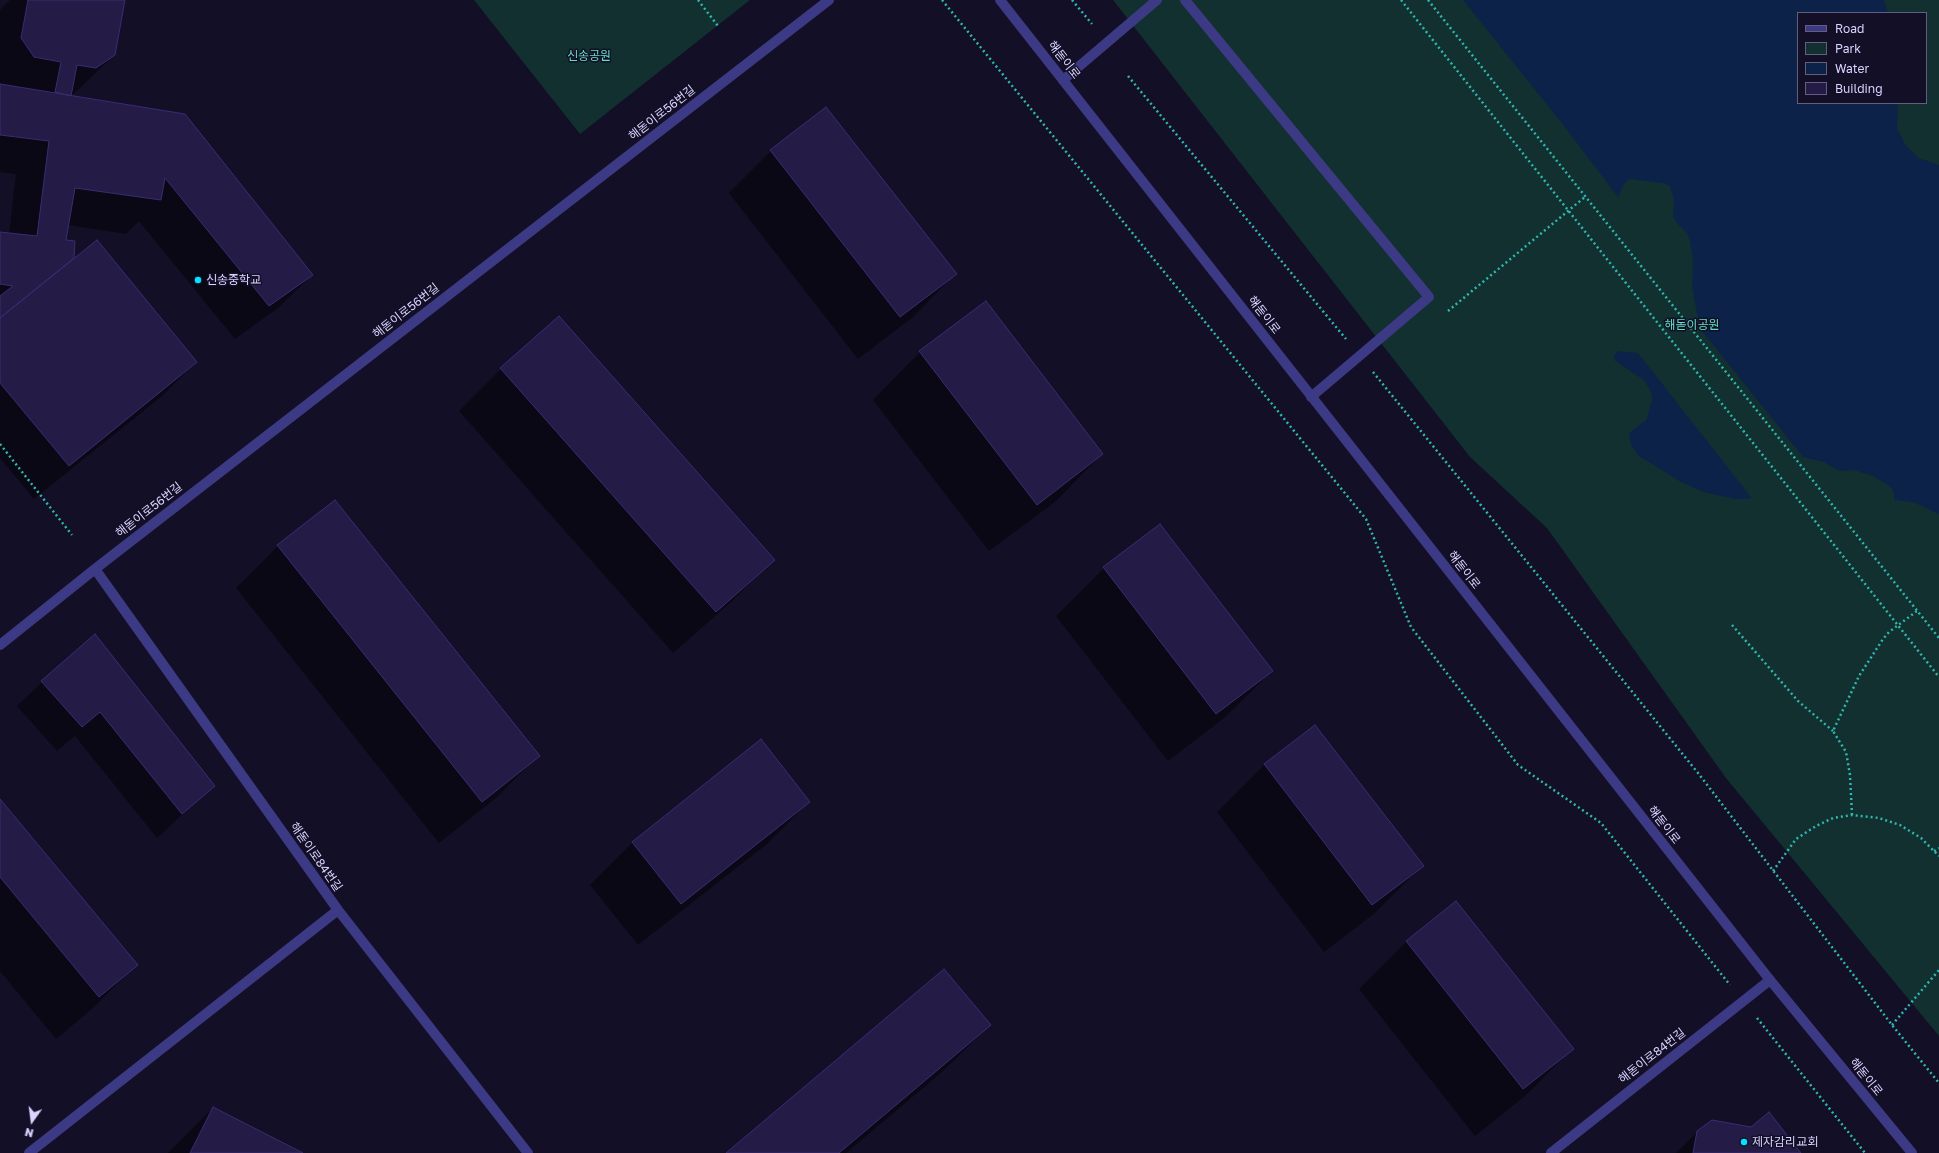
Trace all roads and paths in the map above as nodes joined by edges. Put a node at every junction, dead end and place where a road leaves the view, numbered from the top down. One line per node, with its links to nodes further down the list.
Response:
1 (698, 0): 11 (path)
2 (829, 0): 23 (street, 해돋이로56번길)
3 (942, 0): 39 (path)
4 (1000, 0): 13 (street, 해돋이로)
5 (1072, 0): 10 (path)
6 (1157, 0): 13 (street)
7 (1186, 0): 17 (street)
8 (1401, 0): 15 (path)
9 (1428, 0): 14 (path)
10 (1091, 24)
11 (718, 26)
12 (1128, 76): 17 (path)
13 (1063, 80): 20 (street, 해돋이로)
14 (1586, 196): 15 (path); 24 (path)
15 (1568, 211): 16 (path); 26 (path)
16 (1444, 314)
17 (1360, 356): 19 (path); 20 (street)
18 (1379, 367): 19 (path)
19 (1374, 372): 35 (path)
20 (1311, 397): 38 (street, 해돋이로)
21 (0, 444): 22 (path)
22 (72, 535)
23 (94, 569): 28 (street, 해돋이로56번길); 36 (street, 해돋이로84번길)
24 (1917, 611): 26 (path); 27 (path)
25 (1732, 625): 30 (path)
26 (1898, 625): 29 (path); 30 (path)
27 (1939, 638)
28 (0, 645)
29 (1939, 677)
30 (1833, 731): 31 (path)
31 (1852, 815): 33 (path); 35 (path)
32 (1939, 848): 33 (path)
33 (1934, 851): 34 (path)
34 (1939, 856)
35 (1773, 872): 40 (path)
36 (338, 910): 42 (street); 43 (street, 해돋이로84번길)
37 (1939, 970): 40 (path)
38 (1770, 980): 39 (street, 해돋이로84번길); 46 (street, 해돋이로)
39 (1743, 1001): 44 (street, 해돋이로84번길); 45 (path)
40 (1892, 1025): 41 (path)
41 (1939, 1083)
42 (29, 1153)
43 (528, 1153)
44 (1550, 1153)
45 (1865, 1153)
46 (1912, 1153)

